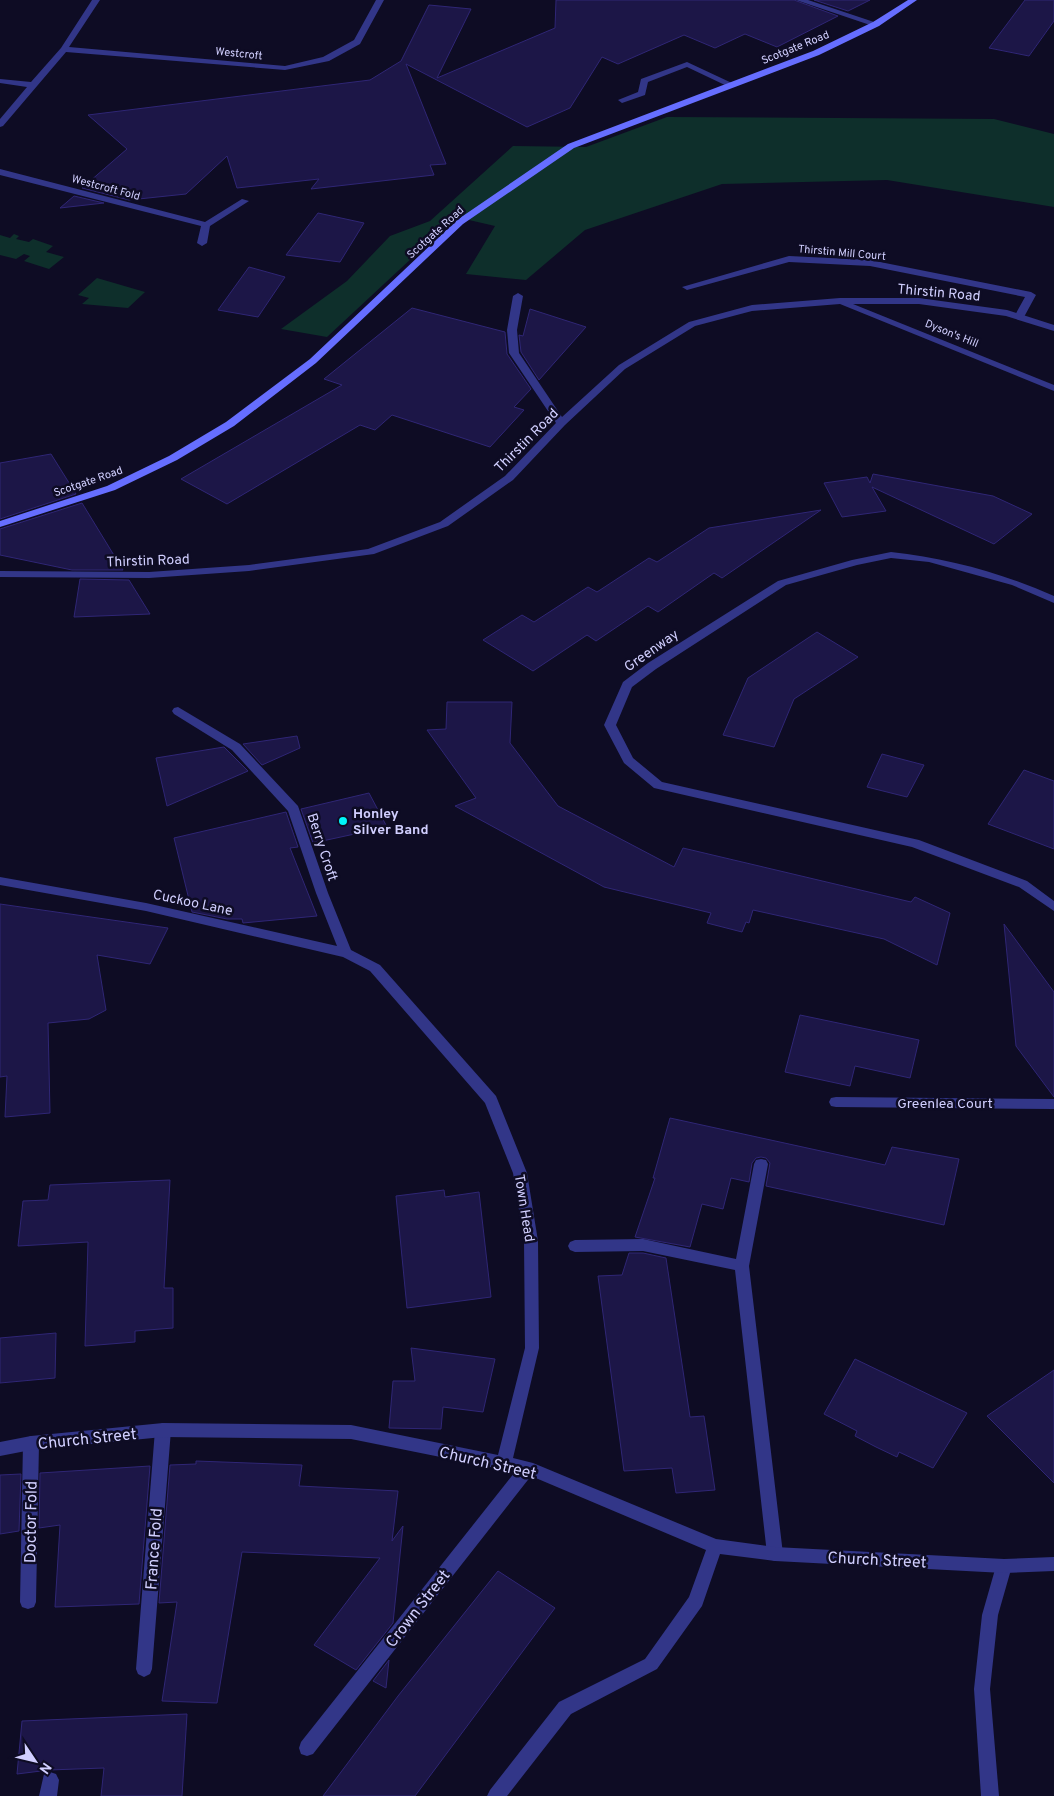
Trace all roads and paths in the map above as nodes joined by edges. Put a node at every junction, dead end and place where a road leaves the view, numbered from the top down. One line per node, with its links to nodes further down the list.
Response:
1 (96, 0): 6 (street)
2 (380, 0): 6 (street, Westcroft)
3 (800, 0): 5 (street)
4 (912, 0): 5 (street, Scotgate Road)
5 (876, 24): 8 (street, Scotgate Road)
6 (64, 49): 9 (street)
7 (0, 81): 9 (street)
8 (730, 84): 10 (street); 23 (street, Scotgate Road)
9 (35, 85): 11 (street)
10 (622, 100)
11 (0, 124)
12 (0, 172): 14 (street, Westcroft Fold)
13 (245, 201): 14 (street)
14 (206, 225): 15 (street)
15 (202, 243)
16 (687, 287): 19 (street, Thirstin Mill Court)
17 (518, 296): 22 (street)
18 (840, 301): 19 (street, Thirstin Road); 21 (street, Dyson's Hill); 22 (street, Thirstin Road)
19 (1019, 317): 20 (street, Thirstin Road)
20 (1054, 328)
21 (1054, 388)
22 (561, 423): 24 (street, Thirstin Road)
23 (0, 524)
24 (0, 574)
25 (1054, 600): 28 (street, Greenway)
26 (178, 711): 29 (street, Berry Croft)
27 (0, 881): 29 (street, Cuckoo Lane)
28 (1054, 907)
29 (346, 953): 30 (street, Cuckoo Lane)
30 (375, 968): 39 (street, Town Head)
31 (836, 1102): 32 (street, Greenlea Court)
32 (1054, 1104)
33 (761, 1164): 35 (street)
34 (575, 1246): 35 (street)
35 (742, 1266): 42 (street)
36 (162, 1430): 37 (street, Church Street); 39 (street, Church Street); 46 (street, France Fold)
37 (32, 1443): 38 (street, Church Street); 45 (street, Doctor Fold)
38 (0, 1449)
39 (504, 1464): 40 (street, Church Street)
40 (528, 1468): 41 (street, Church Street); 47 (street, Crown Street)
41 (715, 1546): 42 (street, Church Street); 48 (street)
42 (775, 1554): 44 (street, Church Street)
43 (1054, 1564): 44 (street, Church Street)
44 (1004, 1566): 49 (street)
45 (28, 1602)
46 (144, 1669)
47 (307, 1748)
48 (496, 1796)
49 (990, 1796)

